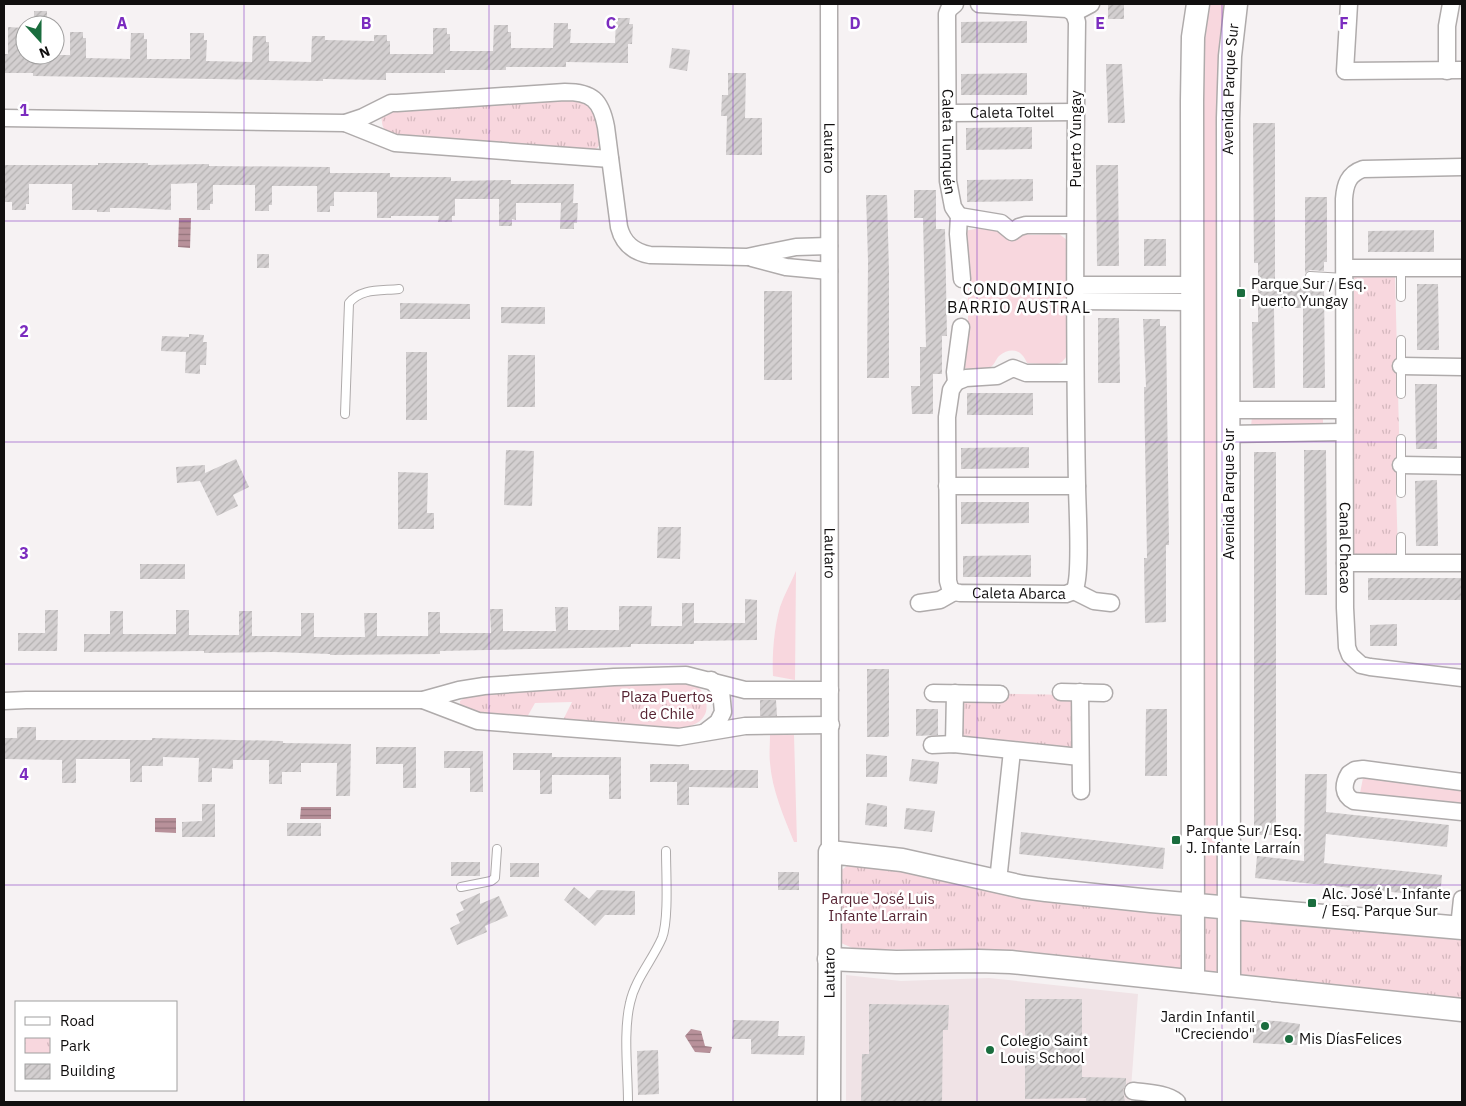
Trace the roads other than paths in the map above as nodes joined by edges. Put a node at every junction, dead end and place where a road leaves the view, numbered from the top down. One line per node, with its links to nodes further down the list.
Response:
1 (830, 4): 21 (street, Lautaro)
2 (953, 4): 13 (street, Caleta Tunquén)
3 (979, 4): 9 (street)
4 (1091, 4): 9 (street)
5 (1198, 4): 31 (street)
6 (1236, 4): 40 (street, Avenida Parque Sur)
7 (1349, 4): 10 (street)
8 (1451, 4): 10 (street)
9 (1074, 13): 12 (street, Puerto Yungay)
10 (1455, 70)
11 (381, 108): 15 (street); 16 (street); 17 (street)
12 (1076, 112): 13 (street, Caleta Toltel); 20 (street, Puerto Yungay)
13 (948, 113): 19 (street, Caleta Tunquén)
14 (4, 118): 15 (street)
15 (345, 123): 16 (street)
16 (381, 139): 17 (street)
17 (610, 159): 22 (street)
18 (1462, 167): 26 (street, Canal Chacao)
19 (959, 216): 20 (street); 28 (street, Caleta Tunquén)
20 (1075, 225): 30 (street, Puerto Yungay)
21 (829, 246): 22 (street); 25 (street, Lautaro)
22 (747, 257): 25 (street)
23 (1400, 268): 24 (street); 26 (street); 32 (lane)
24 (1462, 268)
25 (829, 271): 61 (street, Lautaro)
26 (1345, 273): 27 (lane); 41 (street, Canal Chacao)
27 (1310, 276)
28 (962, 279)
29 (399, 289): 42 (lane)
30 (1075, 293): 31 (street); 37 (street, Puerto Yungay)
31 (1192, 293): 87 (street)
32 (1401, 297)
33 (961, 327): 38 (street)
34 (1401, 340): 35 (lane)
35 (1401, 366): 36 (street); 39 (lane)
36 (1462, 367)
37 (1075, 373): 38 (street); 49 (street, Puerto Yungay)
38 (956, 382): 48 (street)
39 (1401, 394)
40 (1228, 410): 41 (street); 44 (street, Avenida Parque Sur)
41 (1344, 410): 43 (street, Canal Chacao)
42 (345, 414)
43 (1344, 432): 44 (street); 52 (street, Canal Chacao)
44 (1228, 434): 88 (street, Avenida Parque Sur)
45 (1401, 439): 46 (lane)
46 (1401, 465): 47 (street); 50 (lane)
47 (1462, 466)
48 (947, 486): 49 (street); 56 (street)
49 (1077, 486): 55 (street, Puerto Yungay)
50 (1401, 494)
51 (1401, 537): 53 (lane)
52 (1345, 563): 53 (street); 59 (street, Canal Chacao)
53 (1401, 563): 54 (street)
54 (1462, 564)
55 (1074, 591): 56 (street, Caleta Abarca); 58 (street, Caleta Abarca)
56 (954, 592): 57 (street)
57 (919, 603)
58 (1111, 603)
59 (1462, 678)
60 (711, 680): 61 (street); 70 (street); 73 (street)
61 (830, 690): 72 (street, Lautaro)
62 (4, 692): 69 (street)
63 (1061, 692): 64 (street)
64 (1080, 692): 67 (street); 77 (street)
65 (933, 693): 66 (street)
66 (955, 693): 68 (street); 74 (street)
67 (1104, 693)
68 (1000, 694)
69 (26, 700): 70 (street); 71 (street)
70 (423, 700): 73 (street)
71 (4, 701)
72 (831, 725): 73 (street); 83 (street, Lautaro)
73 (705, 732)
74 (954, 744): 75 (street); 76 (street)
75 (932, 745)
76 (1012, 751): 77 (street); 84 (street)
77 (1080, 757): 79 (street)
78 (1462, 782): 80 (street)
79 (1081, 791)
80 (1462, 812)
81 (497, 849): 85 (lane)
82 (666, 851): 95 (lane)
83 (830, 852): 84 (street); 90 (street, Lautaro)
84 (998, 881): 87 (street)
85 (460, 887)
86 (1462, 899): 89 (street)
87 (1193, 904): 88 (street); 91 (street)
88 (1230, 907): 89 (street); 92 (street, Avenida Parque Sur)
89 (1461, 928)
90 (829, 959): 91 (street); 96 (street, Lautaro)
91 (1193, 981): 92 (street)
92 (1230, 985): 93 (street)
93 (1462, 1010)
94 (1133, 1091): 97 (street)
95 (628, 1102)
96 (829, 1102)
97 (1177, 1102)

